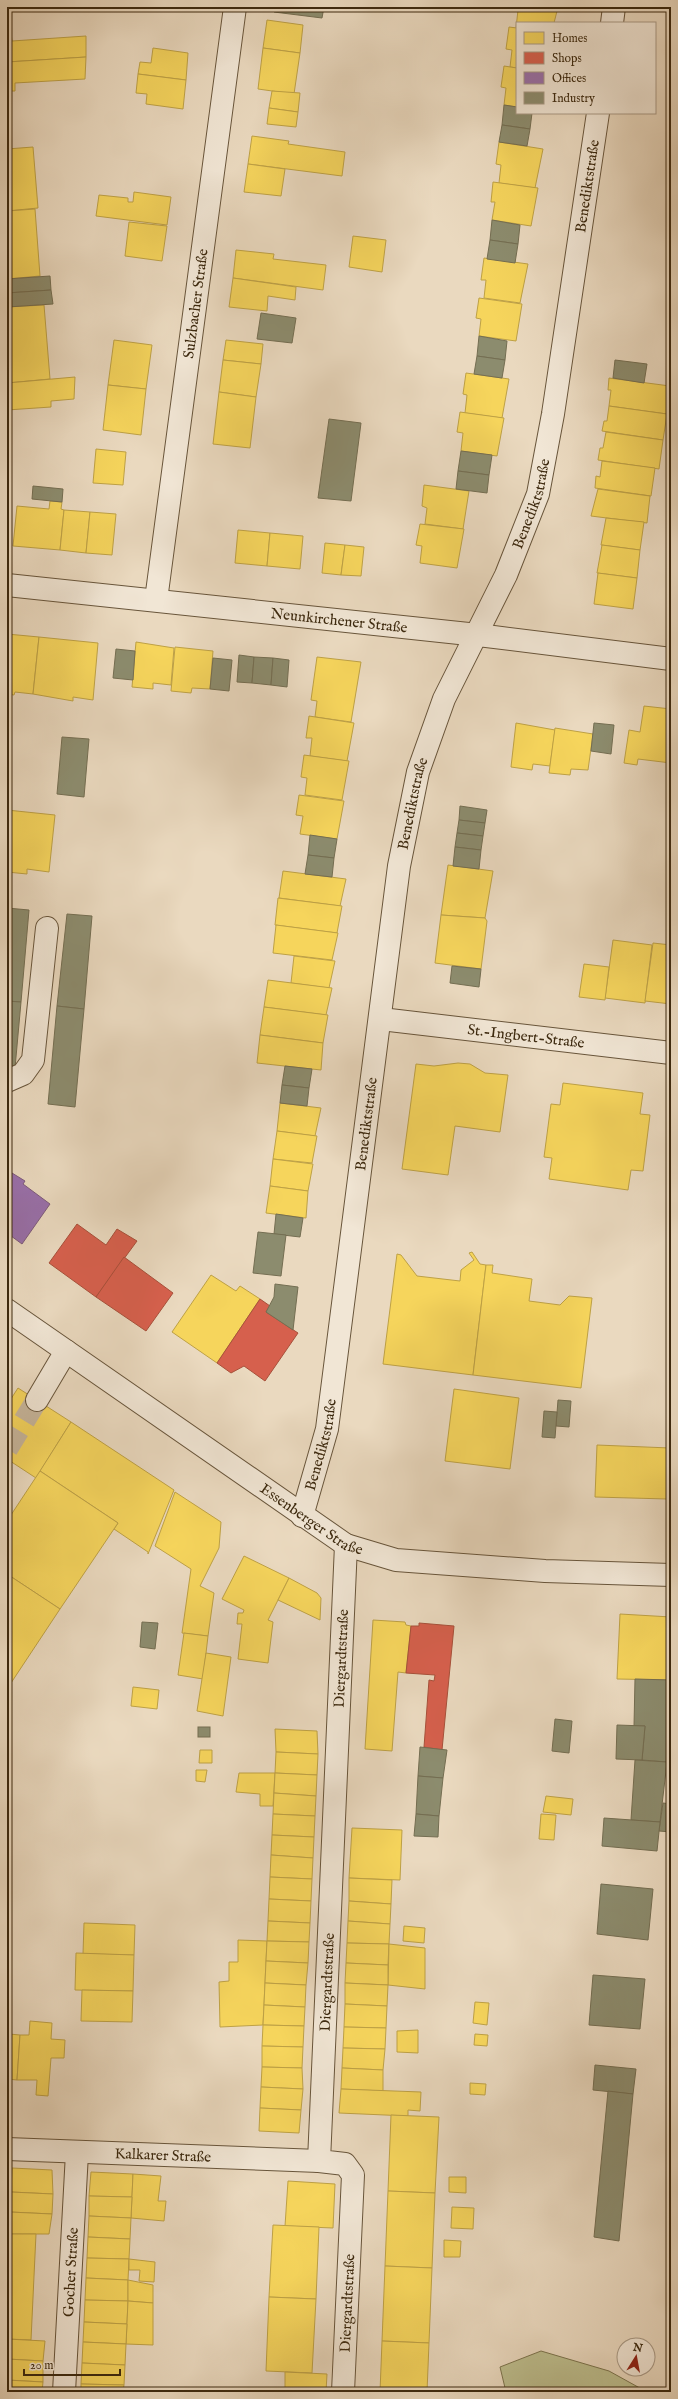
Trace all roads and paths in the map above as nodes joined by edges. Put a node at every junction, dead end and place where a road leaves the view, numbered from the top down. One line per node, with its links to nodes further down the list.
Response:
1 (235, 7): 6 (street, Sulzbacher Straße)
2 (614, 7): 3 (street)
3 (612, 22)
4 (598, 114): 7 (street, Benediktstraße)
5 (7, 585): 6 (street, Neunkirchener Straße)
6 (156, 600): 7 (street, Neunkirchener Straße)
7 (478, 635): 8 (street, Neunkirchener Straße); 10 (street, Benediktstraße)
8 (671, 659)
9 (47, 928): 12 (street)
10 (381, 1019): 11 (street, St.-Ingbert-Straße); 16 (street, Benediktstraße)
11 (671, 1054)
12 (7, 1081)
13 (7, 1310): 14 (street, Essenberger Straße)
14 (66, 1351): 15 (street); 16 (street, Essenberger Straße)
15 (37, 1400)
16 (302, 1516): 17 (street, Essenberger Straße)
17 (346, 1546): 18 (street, Essenberger Straße); 21 (street, Diergardtstraße)
18 (671, 1575)
19 (7, 2150): 20 (street, Kalkarer Straße)
20 (78, 2152): 21 (street, Kalkarer Straße); 22 (street, Gocher Straße)
21 (319, 2161): 23 (street, Diergardtstraße)
22 (64, 2392)
23 (343, 2392)

